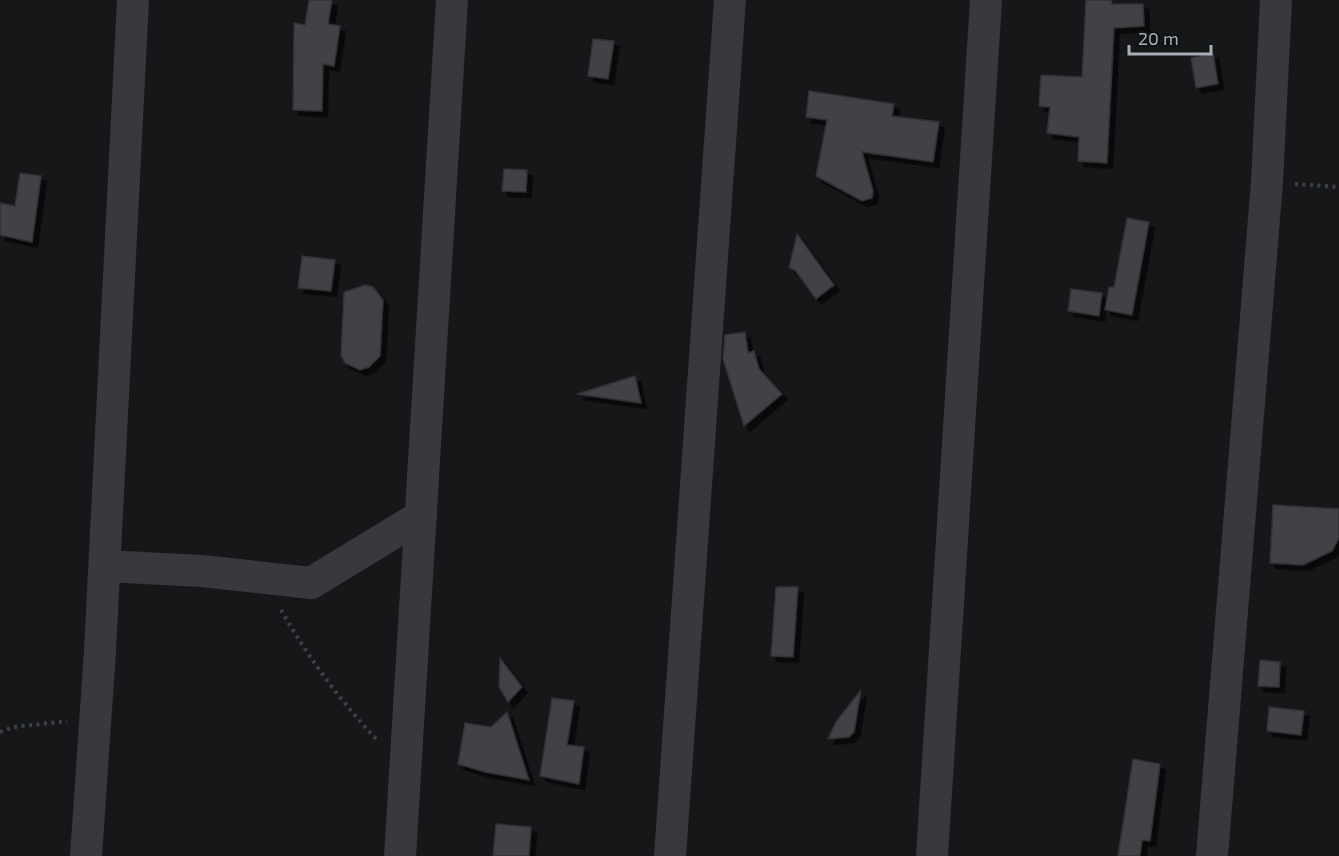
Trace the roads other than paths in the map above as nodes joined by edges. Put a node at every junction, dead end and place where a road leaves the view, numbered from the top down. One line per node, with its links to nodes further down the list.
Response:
1 (133, 0): 7 (street)
2 (452, 0): 6 (street)
3 (730, 0): 10 (street)
4 (986, 0): 11 (street)
5 (1276, 0): 12 (street)
6 (421, 516): 7 (street); 9 (street)
7 (105, 566): 8 (street)
8 (86, 856)
9 (400, 856)
10 (670, 856)
11 (932, 856)
12 (1212, 856)

